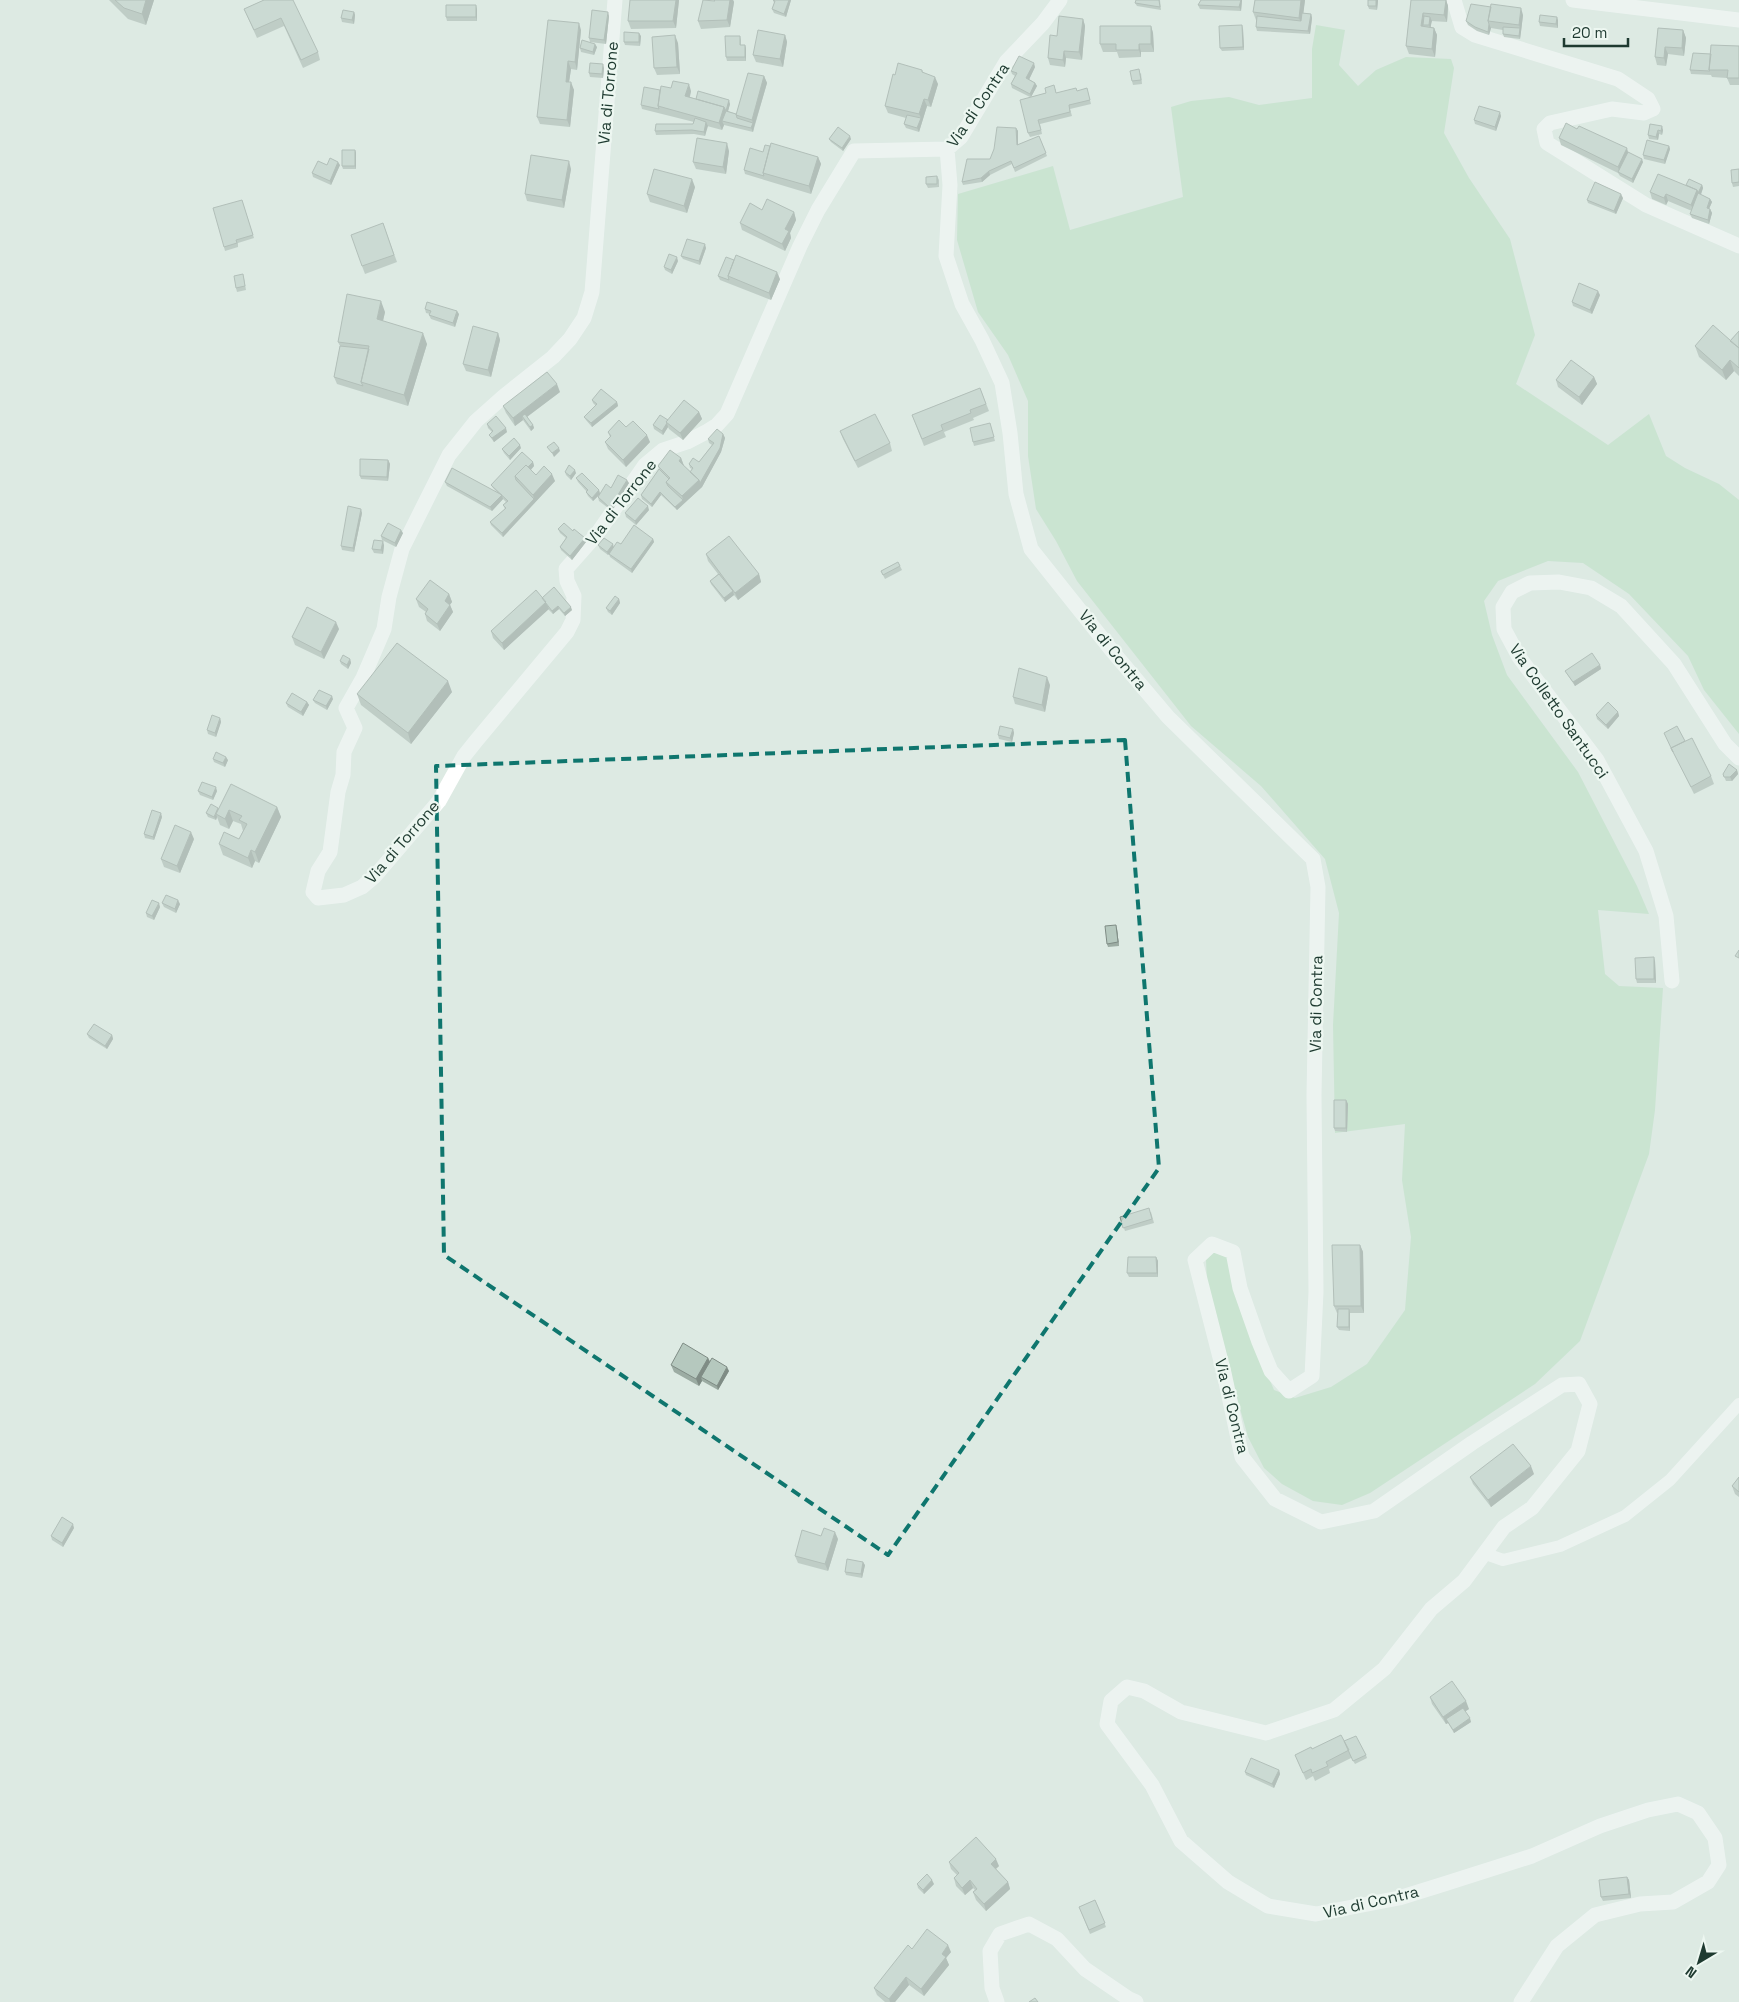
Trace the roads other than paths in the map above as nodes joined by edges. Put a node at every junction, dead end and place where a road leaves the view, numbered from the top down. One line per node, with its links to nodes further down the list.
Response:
1 (615, 0): 6 (street, Via di Torrone)
2 (1060, 0): 6 (street, Via di Contra)
3 (1454, 0): 7 (street)
4 (1574, 0): 5 (street)
5 (1739, 20)
6 (947, 149): 11 (street, Via di Contra)
7 (1739, 246)
8 (1739, 758): 9 (street, Via Colletto Santucci)
9 (1672, 981)
10 (1739, 1404): 11 (lane)
11 (1486, 1554): 14 (street, Via di Contra)
12 (997, 2002): 13 (street)
13 (1136, 2002)
14 (1521, 2002)

